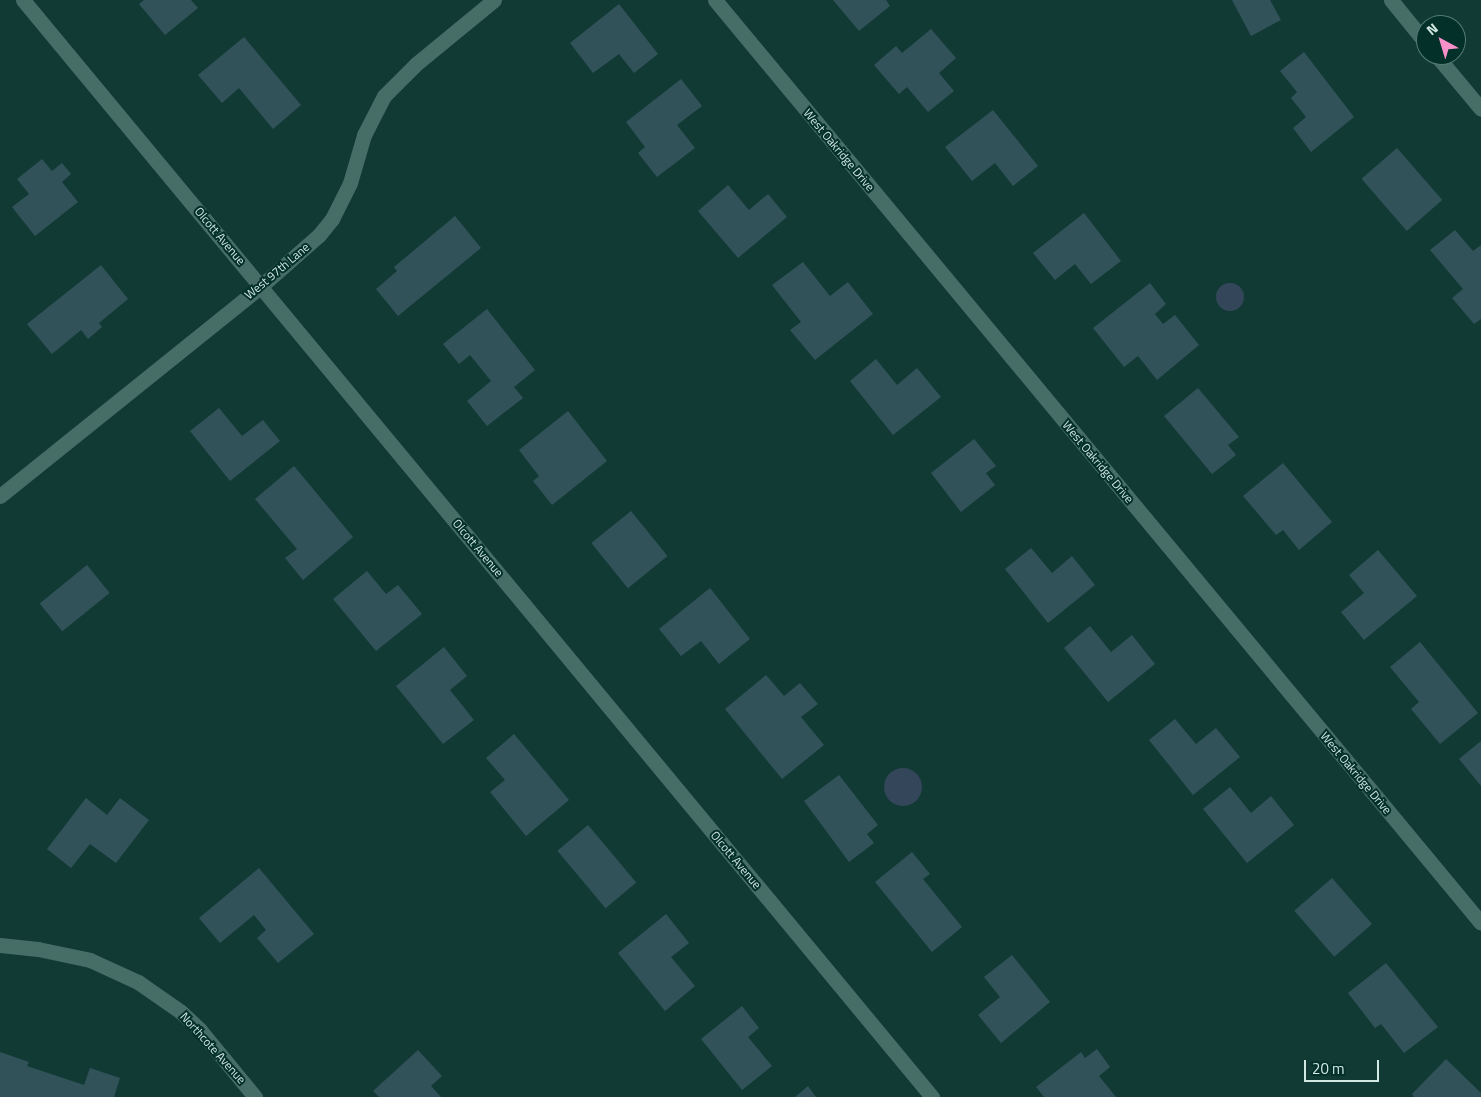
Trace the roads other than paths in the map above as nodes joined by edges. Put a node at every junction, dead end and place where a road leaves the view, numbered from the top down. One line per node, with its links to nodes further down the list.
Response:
1 (23, 0): 8 (street, Olcott Avenue)
2 (494, 0): 8 (street, West 97th Lane)
3 (715, 0): 10 (street, West Oakridge Drive)
4 (1391, 0): 5 (street)
5 (1416, 31)
6 (1444, 65): 7 (street)
7 (1481, 109)
8 (261, 286): 9 (street, West 97th Lane); 13 (street, Olcott Avenue)
9 (0, 496)
10 (1481, 923)
11 (0, 945): 12 (street, Northcote Avenue)
12 (256, 1097)
13 (932, 1097)

